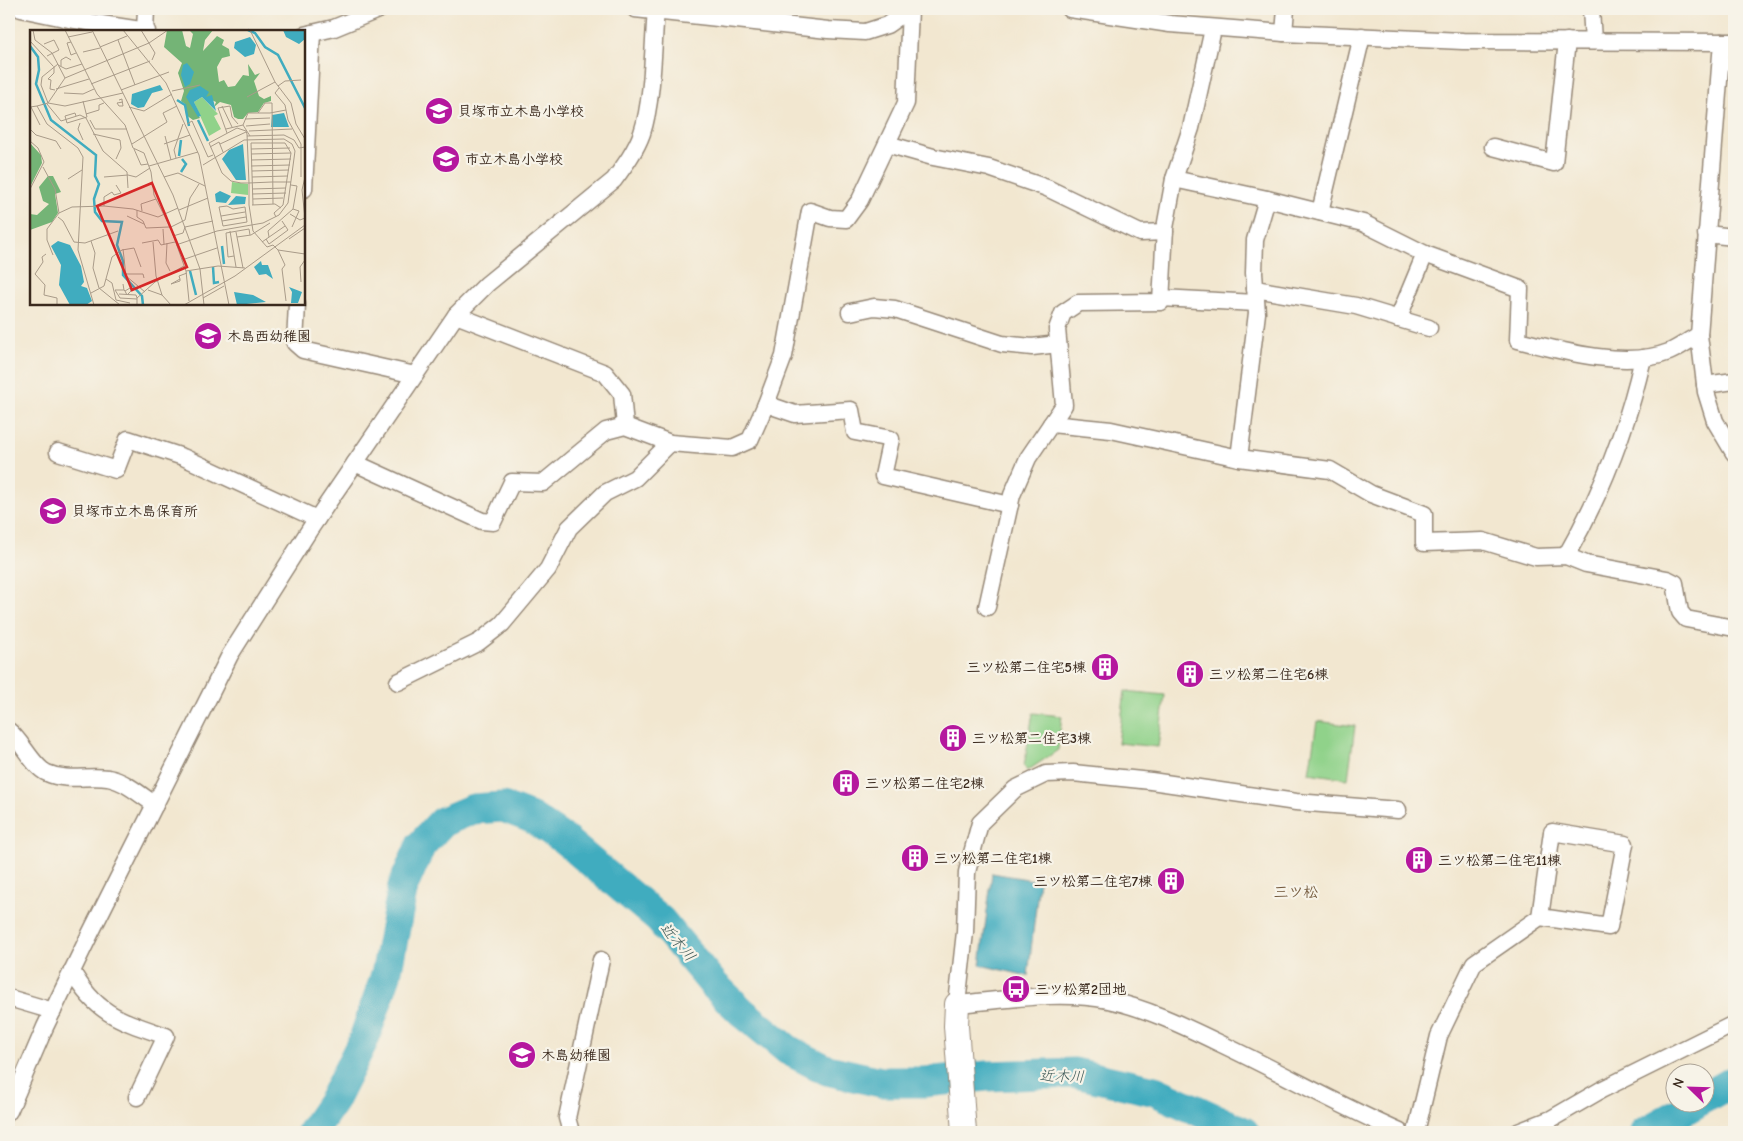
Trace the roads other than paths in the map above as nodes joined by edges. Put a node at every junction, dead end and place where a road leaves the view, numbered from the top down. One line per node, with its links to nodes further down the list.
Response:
1 (21, 9): 12 (street)
2 (146, 9): 13 (street)
3 (380, 9): 15 (street)
4 (635, 9): 9 (street)
5 (910, 9): 9 (street); 20 (street)
6 (1070, 9): 10 (street)
7 (1286, 9): 14 (street)
8 (1590, 9): 18 (street)
9 (656, 10): 34 (street)
10 (1105, 12): 11 (street)
11 (1213, 29): 14 (street); 23 (street)
12 (140, 30)
13 (146, 30)
14 (1284, 33): 16 (street)
15 (308, 34): 22 (street)
16 (1362, 36): 17 (street); 25 (street)
17 (1567, 41): 18 (street); 21 (street)
18 (1593, 41): 19 (street)
19 (1728, 42): 27 (street)
20 (887, 144): 26 (street); 43 (street)
21 (1493, 147)
22 (305, 150)
23 (1174, 179): 24 (street); 26 (street)
24 (1267, 199): 25 (street); 30 (street)
25 (1320, 212): 29 (street)
26 (1165, 232): 31 (street)
27 (1706, 234): 28 (street); 37 (street)
28 (1734, 237)
29 (1425, 254): 35 (street); 39 (street)
30 (1256, 296): 31 (street); 35 (street); 49 (street)
31 (1161, 298): 38 (street)
32 (298, 305): 40 (street)
33 (850, 312): 38 (street)
34 (456, 315): 40 (street); 45 (street)
35 (1398, 319): 36 (street)
36 (1429, 328)
37 (1699, 335): 39 (street); 42 (street)
38 (1058, 344): 44 (street)
39 (1643, 358): 53 (street)
40 (415, 375): 50 (street)
41 (1734, 381): 42 (street)
42 (1705, 385): 48 (street)
43 (766, 404): 46 (street); 51 (street)
44 (1051, 424): 49 (street); 51 (street)
45 (625, 426): 46 (street); 50 (street)
46 (670, 443): 56 (street)
47 (58, 452): 52 (street)
48 (1734, 453)
49 (1239, 458): 53 (street)
50 (355, 463): 52 (street)
51 (1010, 505): 54 (street)
52 (317, 519): 58 (street)
53 (1566, 556): 55 (street)
54 (987, 607)
55 (1734, 628)
56 (398, 682)
57 (9, 731): 58 (street)
58 (155, 805): 62 (street)
59 (1398, 810): 65 (street)
60 (1540, 916): 60 (street); 72 (street)
61 (601, 960): 69 (street)
62 (72, 971): 64 (street); 67 (street)
63 (9, 998): 64 (street)
64 (53, 1011): 68 (street)
65 (956, 1015): 70 (street); 71 (street)
66 (1734, 1024): 73 (street)
67 (137, 1097)
68 (9, 1111)
69 (571, 1132)
70 (964, 1132)
71 (1400, 1132)
72 (1416, 1132)
73 (1518, 1132)

